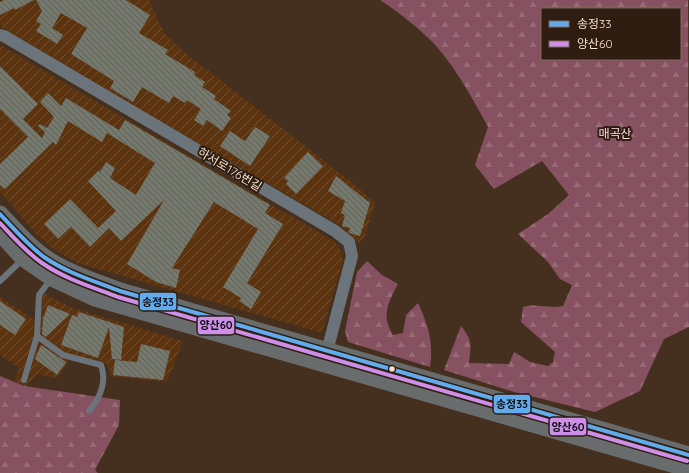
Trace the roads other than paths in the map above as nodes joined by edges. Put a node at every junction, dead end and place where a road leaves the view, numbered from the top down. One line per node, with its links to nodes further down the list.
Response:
1 (0, 35): 8 (street, 하서로176번길)
2 (0, 214): 8 (main road)
3 (0, 233): 4 (main road)
4 (23, 258): 5 (main road); 6 (lane)
5 (52, 278): 7 (lane); 8 (main road)
6 (0, 281)
7 (37, 336): 9 (lane); 10 (lane)
8 (325, 358): 11 (main road); 12 (main road)
9 (24, 380)
10 (89, 411)
11 (689, 455)
12 (689, 469)

